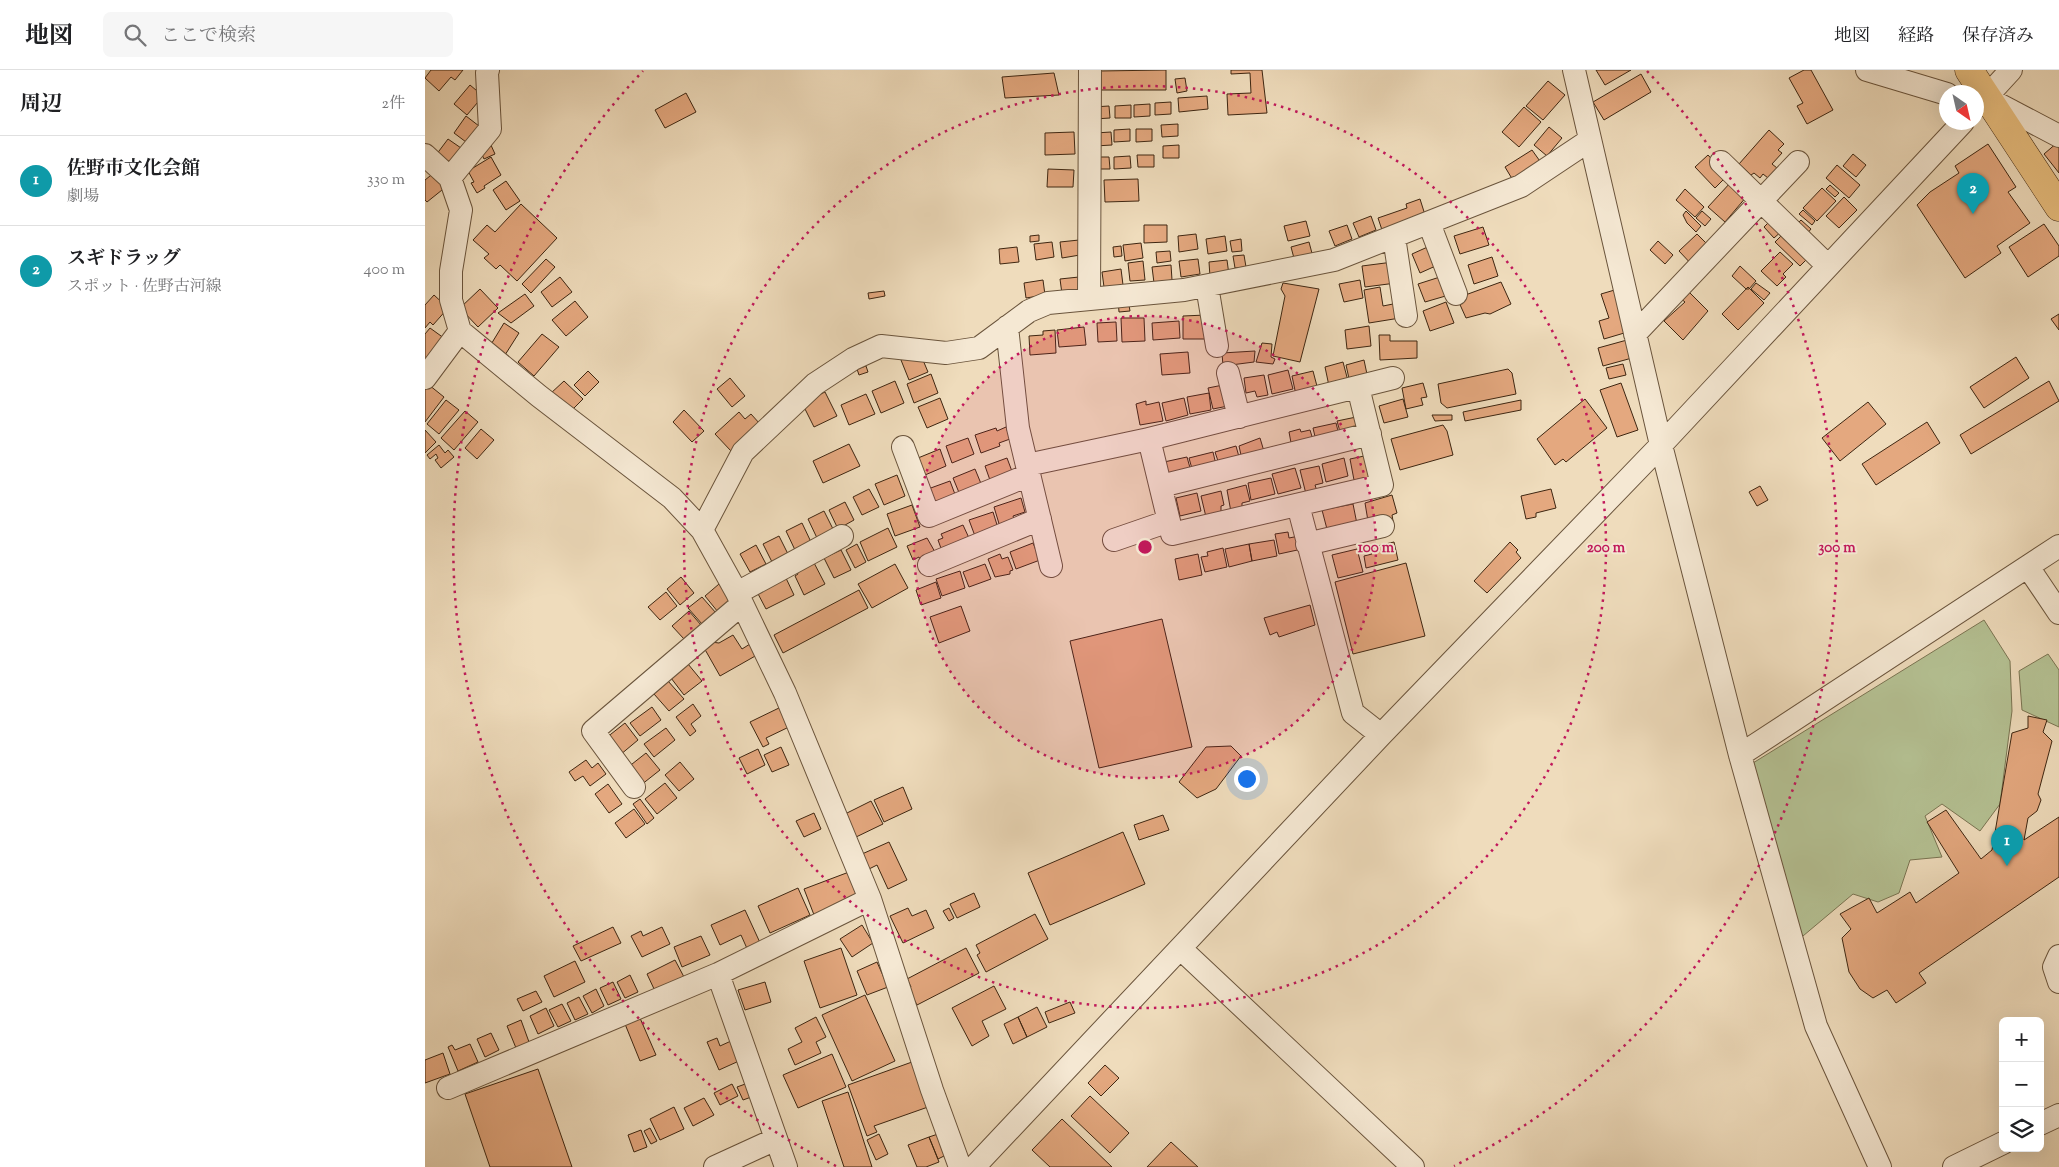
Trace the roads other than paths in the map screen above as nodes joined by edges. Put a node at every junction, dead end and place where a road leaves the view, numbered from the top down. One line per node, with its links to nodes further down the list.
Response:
1 (489, 70): 18 (street)
2 (1090, 70): 26 (street)
3 (1575, 70): 14 (street)
4 (1867, 70): 8 (street)
5 (1969, 70): 7 (main road)
6 (2011, 70): 9 (street)
7 (1974, 85)
8 (1939, 92)
9 (1984, 96)
10 (1984, 102): 13 (street)
11 (1984, 105): 20 (main road)
12 (1956, 130): 23 (street)
13 (2059, 136)
14 (1590, 140): 21 (street); 30 (street)
15 (425, 154): 18 (street)
16 (1721, 162): 19 (street)
17 (1798, 162): 19 (street)
18 (450, 178): 29 (street)
19 (1761, 201): 23 (street); 30 (street)
20 (2059, 207)
21 (1429, 223): 22 (street); 25 (street)
22 (1394, 237): 24 (street); 27 (street)
23 (1828, 266): 39 (street)
24 (1207, 286): 26 (street); 31 (street)
25 (1456, 294)
26 (1089, 299): 28 (street)
27 (1406, 316)
28 (1007, 327): 41 (street); 47 (street)
29 (460, 331): 33 (street); 47 (street)
30 (1635, 334): 39 (street)
31 (1217, 346)
32 (1228, 373): 36 (street)
33 (425, 377)
34 (1393, 378): 35 (street)
35 (1358, 387): 36 (street); 37 (street)
36 (1239, 416): 38 (street)
37 (1370, 434): 42 (street); 43 (street)
38 (1149, 439): 41 (street); 42 (street)
39 (1661, 445): 57 (street); 58 (street)
40 (903, 447): 41 (street)
41 (1028, 470): 44 (street)
42 (1161, 486): 45 (street)
43 (1297, 505): 45 (street); 50 (street)
44 (1040, 519): 52 (street); 53 (street)
45 (1169, 521): 49 (street)
46 (1383, 526): 50 (street)
47 (701, 530): 55 (street)
48 (842, 536): 55 (street)
49 (1114, 540)
50 (1307, 544): 57 (street)
51 (2059, 546): 54 (street)
52 (929, 565)
53 (1051, 566)
54 (2028, 567): 56 (street); 58 (street)
55 (739, 599): 59 (street); 60 (street)
56 (2059, 613)
57 (1381, 735): 61 (street)
58 (1740, 755): 75 (street)
59 (634, 787)
60 (870, 899): 63 (street); 72 (street)
61 (1181, 949): 73 (street); 74 (street)
62 (2059, 956): 64 (street)
63 (718, 974): 65 (street); 68 (street)
64 (2059, 982)
65 (448, 1088)
66 (2059, 1115): 67 (street)
67 (2044, 1122)
68 (776, 1139): 70 (street); 71 (street)
69 (1999, 1145): 76 (street)
70 (715, 1167)
71 (786, 1167)
72 (960, 1167)
73 (974, 1167)
74 (1413, 1167)
75 (1880, 1167)
76 (1954, 1167)

